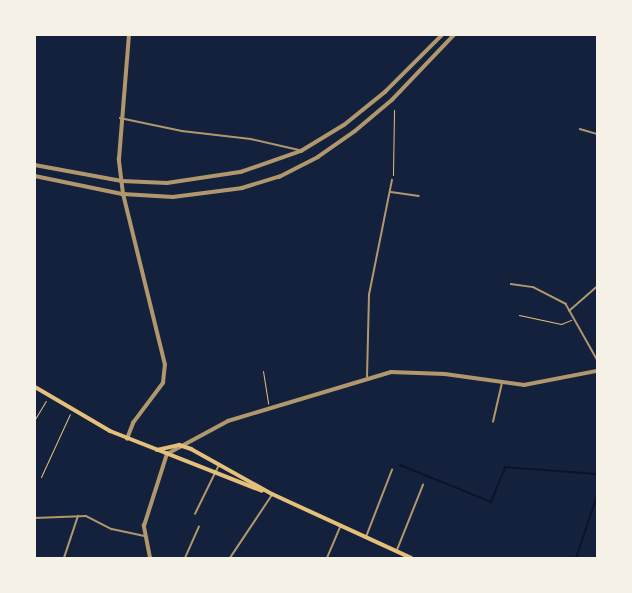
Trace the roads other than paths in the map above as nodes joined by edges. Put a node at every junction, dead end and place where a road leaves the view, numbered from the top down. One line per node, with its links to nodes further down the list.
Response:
1 (129, 35): 4 (street)
2 (442, 35): 7 (street)
3 (454, 35): 13 (street)
4 (120, 118): 7 (lane); 10 (street)
5 (580, 129): 6 (lane)
6 (597, 134)
7 (301, 151): 10 (street)
8 (35, 165): 10 (street)
9 (35, 176): 13 (street)
10 (122, 180): 13 (street)
11 (392, 180): 12 (lane)
12 (391, 192): 14 (lane); 20 (lane)
13 (123, 194): 24 (street)
14 (419, 196)
15 (511, 284): 17 (lane)
16 (597, 287): 17 (lane)
17 (569, 311): 18 (lane)
18 (597, 360)
19 (597, 371): 21 (street)
20 (367, 377): 21 (street); 25 (street)
21 (502, 383): 23 (lane)
22 (35, 387): 24 (main road)
23 (493, 422)
24 (127, 439): 26 (main road)
25 (179, 445): 26 (main road); 27 (street); 28 (main road)
26 (156, 450): 27 (main road)
27 (167, 454): 30 (main road); 38 (street)
28 (220, 463): 30 (lane); 32 (main road)
29 (392, 470): 39 (lane)
30 (215, 474): 32 (main road); 33 (lane)
31 (423, 485): 40 (lane)
32 (272, 494): 37 (main road); 44 (lane)
33 (195, 514)
34 (78, 516): 35 (lane); 38 (lane); 41 (lane)
35 (35, 518)
36 (199, 527): 43 (lane)
37 (340, 527): 39 (main road); 45 (lane)
38 (144, 536): 42 (street)
39 (366, 539): 40 (main road)
40 (396, 552): 46 (main road)
41 (64, 558)
42 (150, 558)
43 (185, 558)
44 (230, 558)
45 (327, 558)
46 (411, 558)

